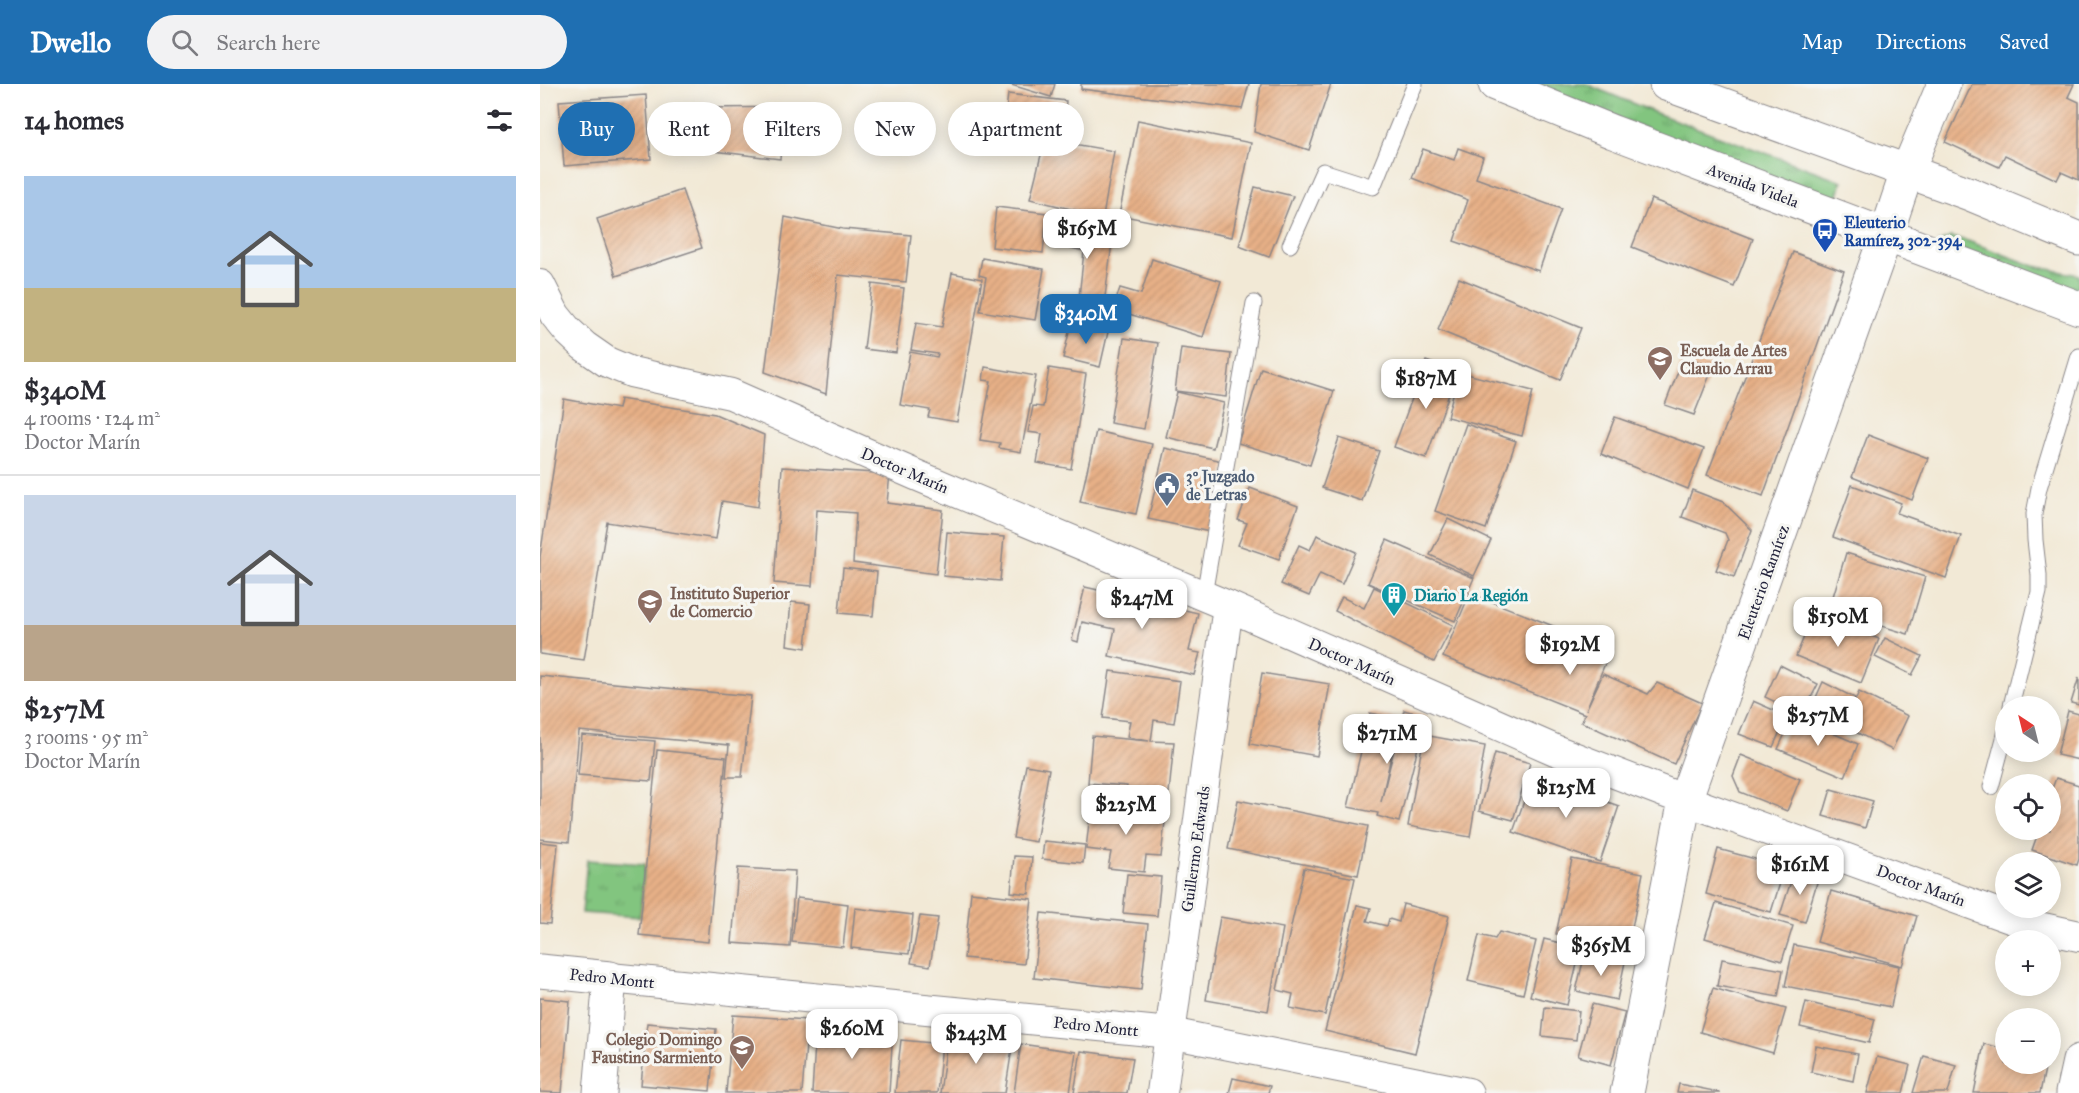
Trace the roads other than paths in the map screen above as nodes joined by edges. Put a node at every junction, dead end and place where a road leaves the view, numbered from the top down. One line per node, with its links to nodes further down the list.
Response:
1 (1415, 84): 8 (lane)
2 (1495, 84): 6 (street, Avenida Videla)
3 (1666, 84): 5 (street)
4 (1944, 84): 5 (street, Eleuterio Ramírez)
5 (1907, 172): 6 (street, Eleuterio Ramírez); 7 (street)
6 (1886, 235): 11 (street, Avenida Videla); 17 (street, Eleuterio Ramírez)
7 (2079, 239)
8 (1290, 245)
9 (540, 285): 13 (street, Doctor Marín)
10 (1254, 303): 13 (lane)
11 (2079, 308)
12 (2079, 356): 14 (lane)
13 (1216, 601): 17 (street, Doctor Marín); 21 (street, Guillermo Edwards)
14 (2014, 696)
15 (1998, 762): 16 (lane)
16 (1991, 787)
17 (1685, 800): 18 (street, Doctor Marín); 26 (street, Eleuterio Ramírez)
18 (2079, 936)
19 (540, 971): 20 (street, Pedro Montt)
20 (610, 978): 21 (street, Pedro Montt); 23 (street)
21 (1170, 1033): 24 (street, Guillermo Edwards); 25 (street, Pedro Montt)
22 (2079, 1061): 27 (street)
23 (600, 1093)
24 (1162, 1093)
25 (1468, 1093)
26 (1627, 1093)
27 (2072, 1093)

